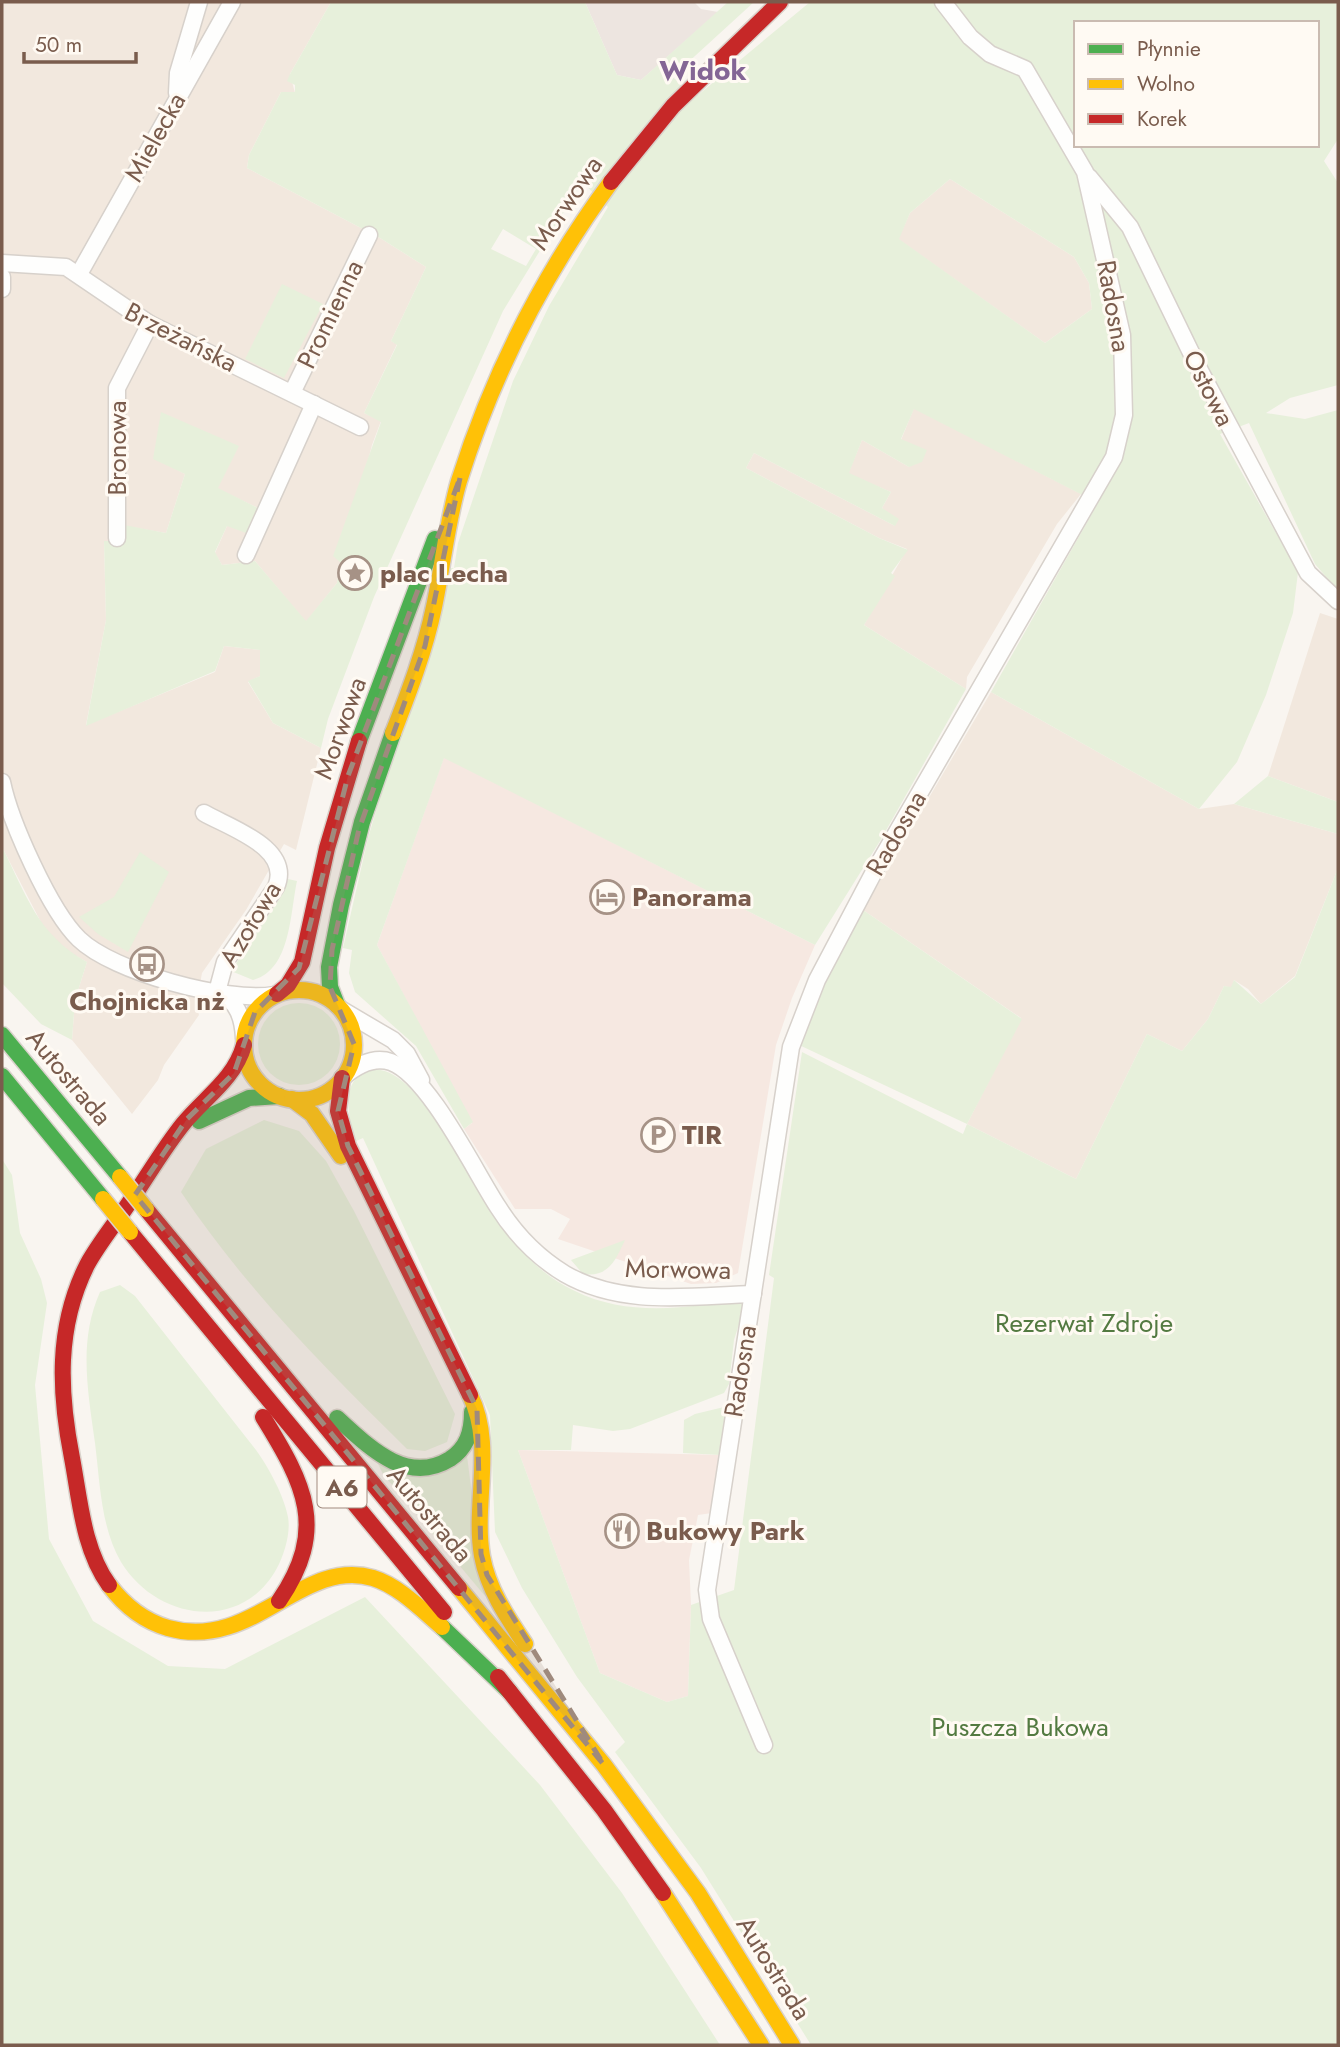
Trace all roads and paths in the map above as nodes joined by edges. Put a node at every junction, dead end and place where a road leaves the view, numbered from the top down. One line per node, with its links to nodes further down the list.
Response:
1 (232, 2): 5 (street, Mielecka)
2 (780, 2): 16 (main road, Morwowa)
3 (943, 2): 6 (street, Radosna)
4 (193, 5): 5 (street)
5 (178, 96): 9 (street, Mielecka)
6 (1085, 172): 19 (street, Ostowa); 34 (street, Radosna)
7 (369, 235): 13 (street, Promienna)
8 (2, 263): 9 (street, Brzeżańska)
9 (79, 274): 12 (street, Brzeżańska)
10 (2, 277): 11 (street)
11 (2, 289)
12 (150, 324): 13 (street, Brzeżańska); 17 (street, Bronowa)
13 (292, 393): 14 (street, Brzeżańska)
14 (314, 404): 15 (street, Brzeżańska); 18 (street, Promienna)
15 (360, 427)
16 (460, 478): 23 (main road, Morwowa); 24 (main road, Morwowa)
17 (117, 537)
18 (246, 555)
19 (1338, 601)
20 (2, 782): 22 (street)
21 (204, 813): 22 (street, Azotowa)
22 (217, 992): 23 (street); 26 (street)
23 (276, 994): 24 (main road); 26 (main road)
24 (339, 1008): 28 (main road); 30 (street, Morwowa)
25 (2, 1035): 35 (main road, Autostrada / A6, bridge)
26 (244, 1042): 29 (main road); 31 (main road)
27 (2, 1076): 33 (main road, Autostrada / A6, bridge)
28 (343, 1078): 29 (main road); 30 (street, Morwowa); 32 (main road)
29 (286, 1098): 31 (main road); 32 (main road)
30 (438, 1110): 34 (street, Morwowa)
31 (163, 1154): 37 (main road)
32 (376, 1205): 36 (main road)
33 (173, 1283): 37 (main road); 38 (main road, Autostrada / A6)
34 (753, 1294): 39 (street, Radosna)
35 (268, 1357): 36 (main road); 40 (main road, Autostrada / A6)
36 (468, 1388): 40 (main road)
37 (273, 1608): 38 (main road)
38 (510, 1692): 41 (main road, Autostrada / A6)
39 (764, 1745)
40 (604, 1765): 42 (main road, Autostrada / A6)
41 (761, 2045)
42 (792, 2045)

